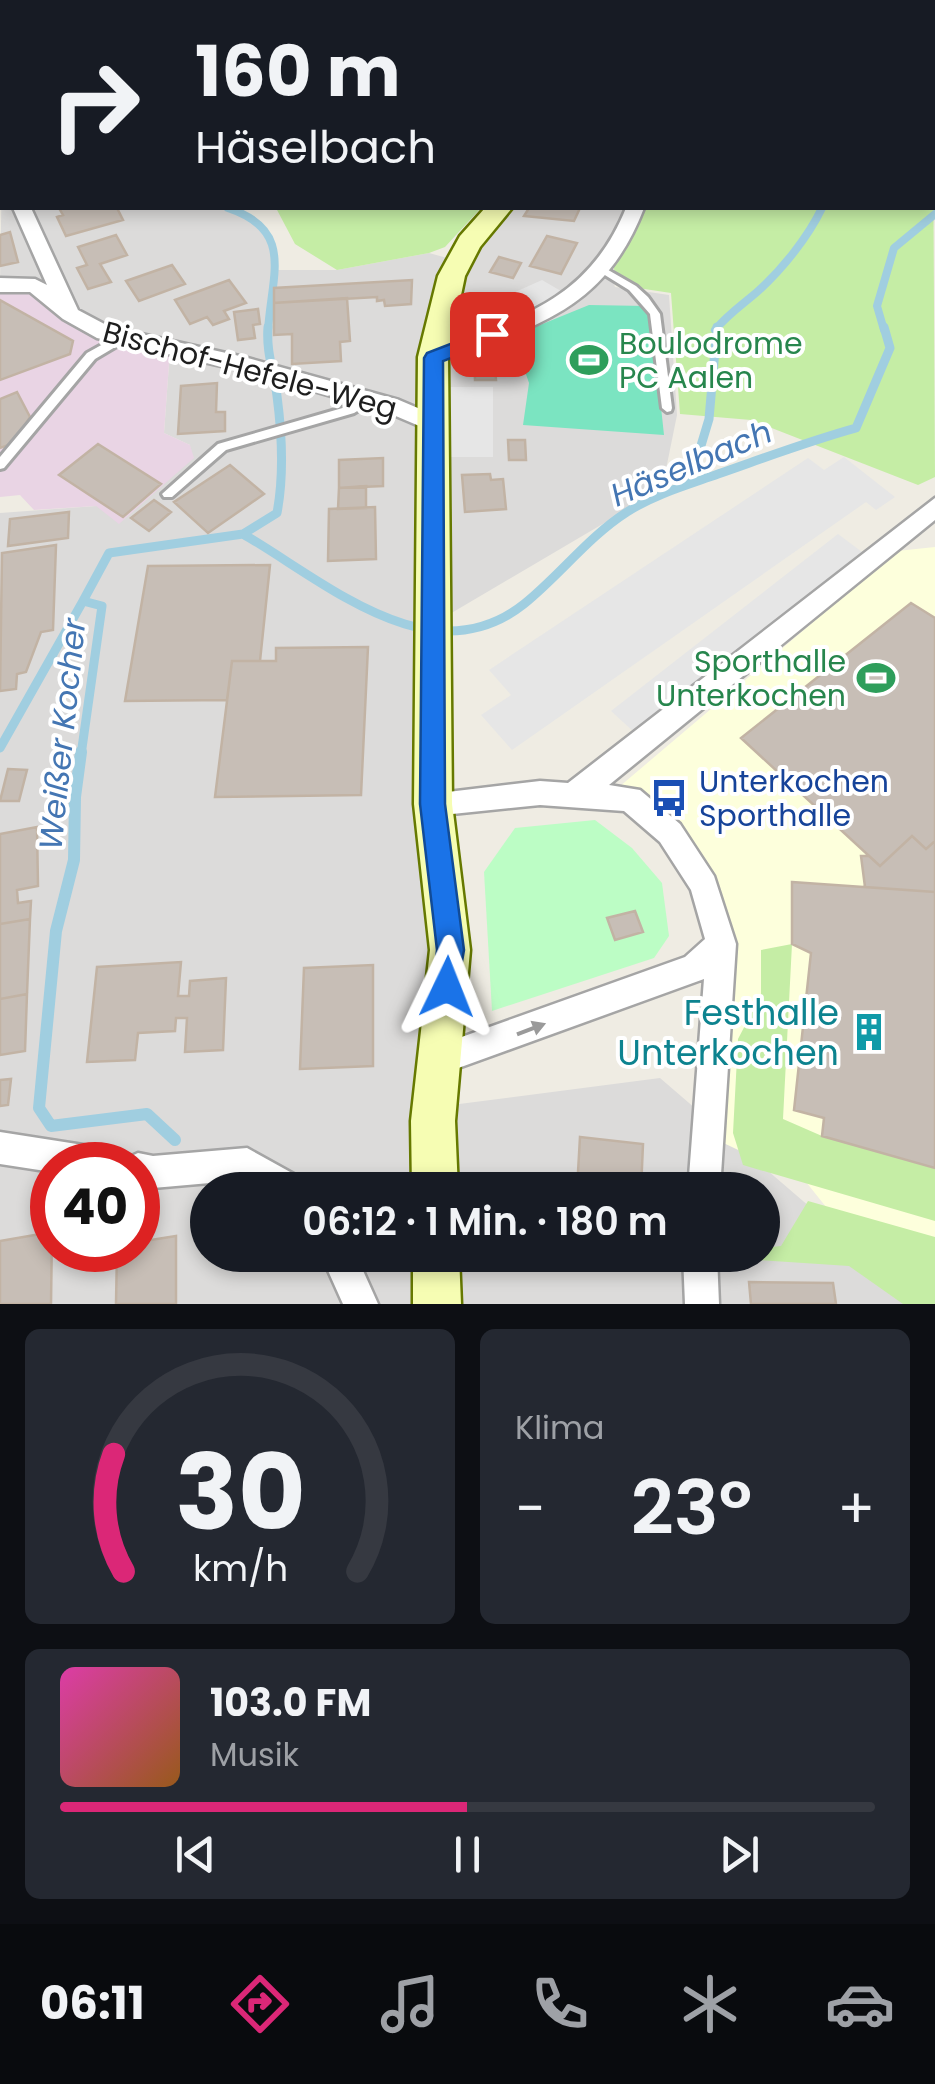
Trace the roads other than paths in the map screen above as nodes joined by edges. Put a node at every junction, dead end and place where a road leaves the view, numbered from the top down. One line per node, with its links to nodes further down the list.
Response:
1 (23, 210): 6 (street, Bischof-Hefele-Weg)
2 (497, 210): 8 (street)
3 (633, 210): 4 (street)
4 (603, 270): 8 (street); 10 (lane)
5 (0, 286): 6 (street, Bischof-Hefele-Weg)
6 (70, 314): 7 (street, Bischof-Hefele-Weg)
7 (124, 337): 9 (street, Bischof-Hefele-Weg); 12 (lane)
8 (433, 358): 11 (street)
9 (368, 400): 11 (street, Bischof-Hefele-Weg); 13 (lane)
10 (667, 408)
11 (431, 423): 16 (street)
12 (0, 465)
13 (168, 494)
14 (935, 507): 15 (street)
15 (575, 793): 16 (street); 17 (street)
16 (432, 804): 18 (street)
17 (721, 944): 18 (street, one-way to 17); 24 (street)
18 (439, 1060): 23 (street)
19 (0, 1148): 20 (street)
20 (30, 1153)
21 (160, 1171): 22 (street)
22 (261, 1172)
23 (434, 1172)
24 (705, 1172)
25 (346, 1272): 28 (street)
26 (436, 1272): 29 (street)
27 (701, 1272): 30 (street)
28 (361, 1304)
29 (437, 1304)
30 (702, 1304)

